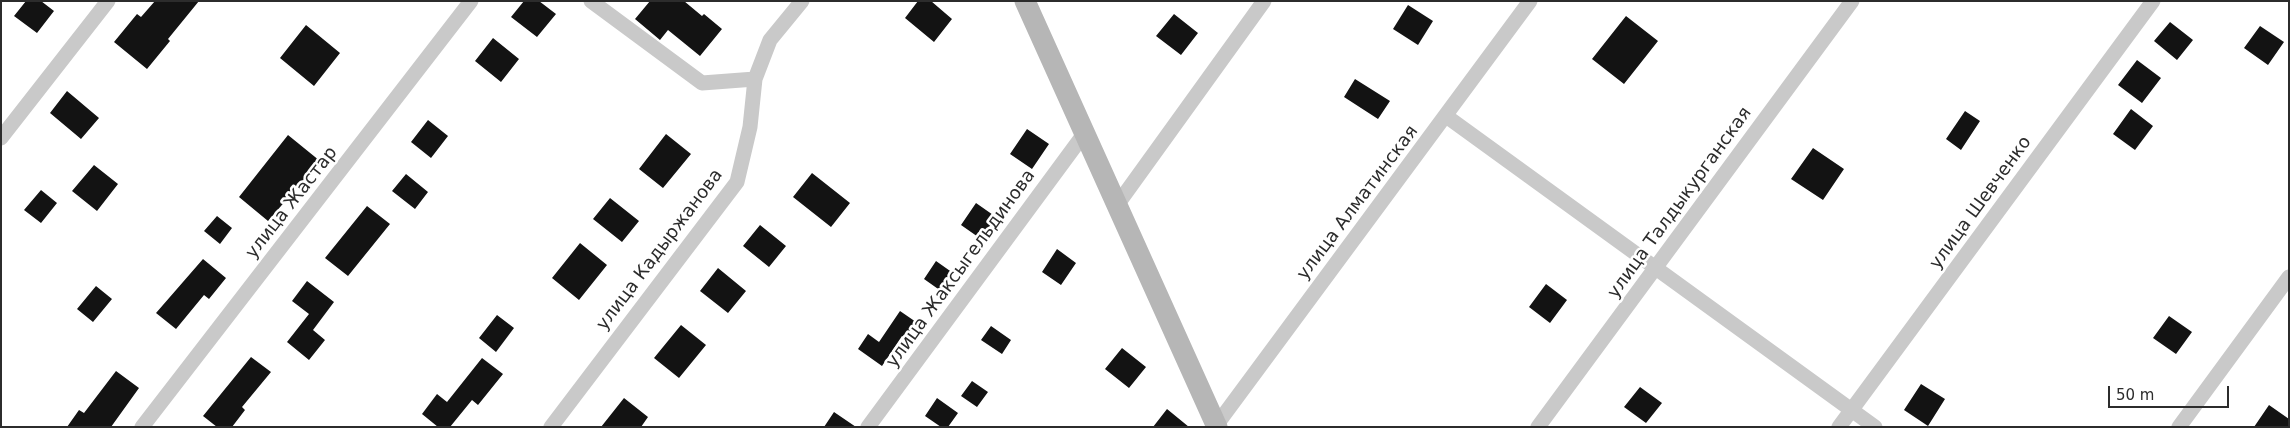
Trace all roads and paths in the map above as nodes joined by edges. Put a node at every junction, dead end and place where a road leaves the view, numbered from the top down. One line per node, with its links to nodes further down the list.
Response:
1 (108, 1): 13 (street)
2 (471, 1): 19 (street, улица Жастар)
3 (591, 1): 10 (street)
4 (802, 1): 10 (street, улица Кадыржанова)
5 (1025, 1): 12 (street)
6 (1264, 1): 14 (street)
7 (1530, 1): 11 (street, улица Алматинская)
8 (1852, 1): 15 (street, улица Талдыкурганская)
9 (2153, 1): 17 (street, улица Шевченко)
10 (755, 79): 20 (street, улица Кадыржанова)
11 (1446, 116): 15 (street); 18 (street, улица Алматинская)
12 (1084, 134): 14 (street); 21 (street, улица Жаксыгельдинова)
13 (1, 138)
14 (1117, 205): 18 (street)
15 (1655, 267): 17 (street); 22 (street, улица Талдыкурганская)
16 (2289, 277): 25 (street)
17 (1852, 410): 23 (street, улица Шевченко); 24 (street)
18 (1216, 426)
19 (142, 427)
20 (551, 427)
21 (868, 427)
22 (1538, 427)
23 (1839, 427)
24 (1874, 427)
25 (2178, 427)

